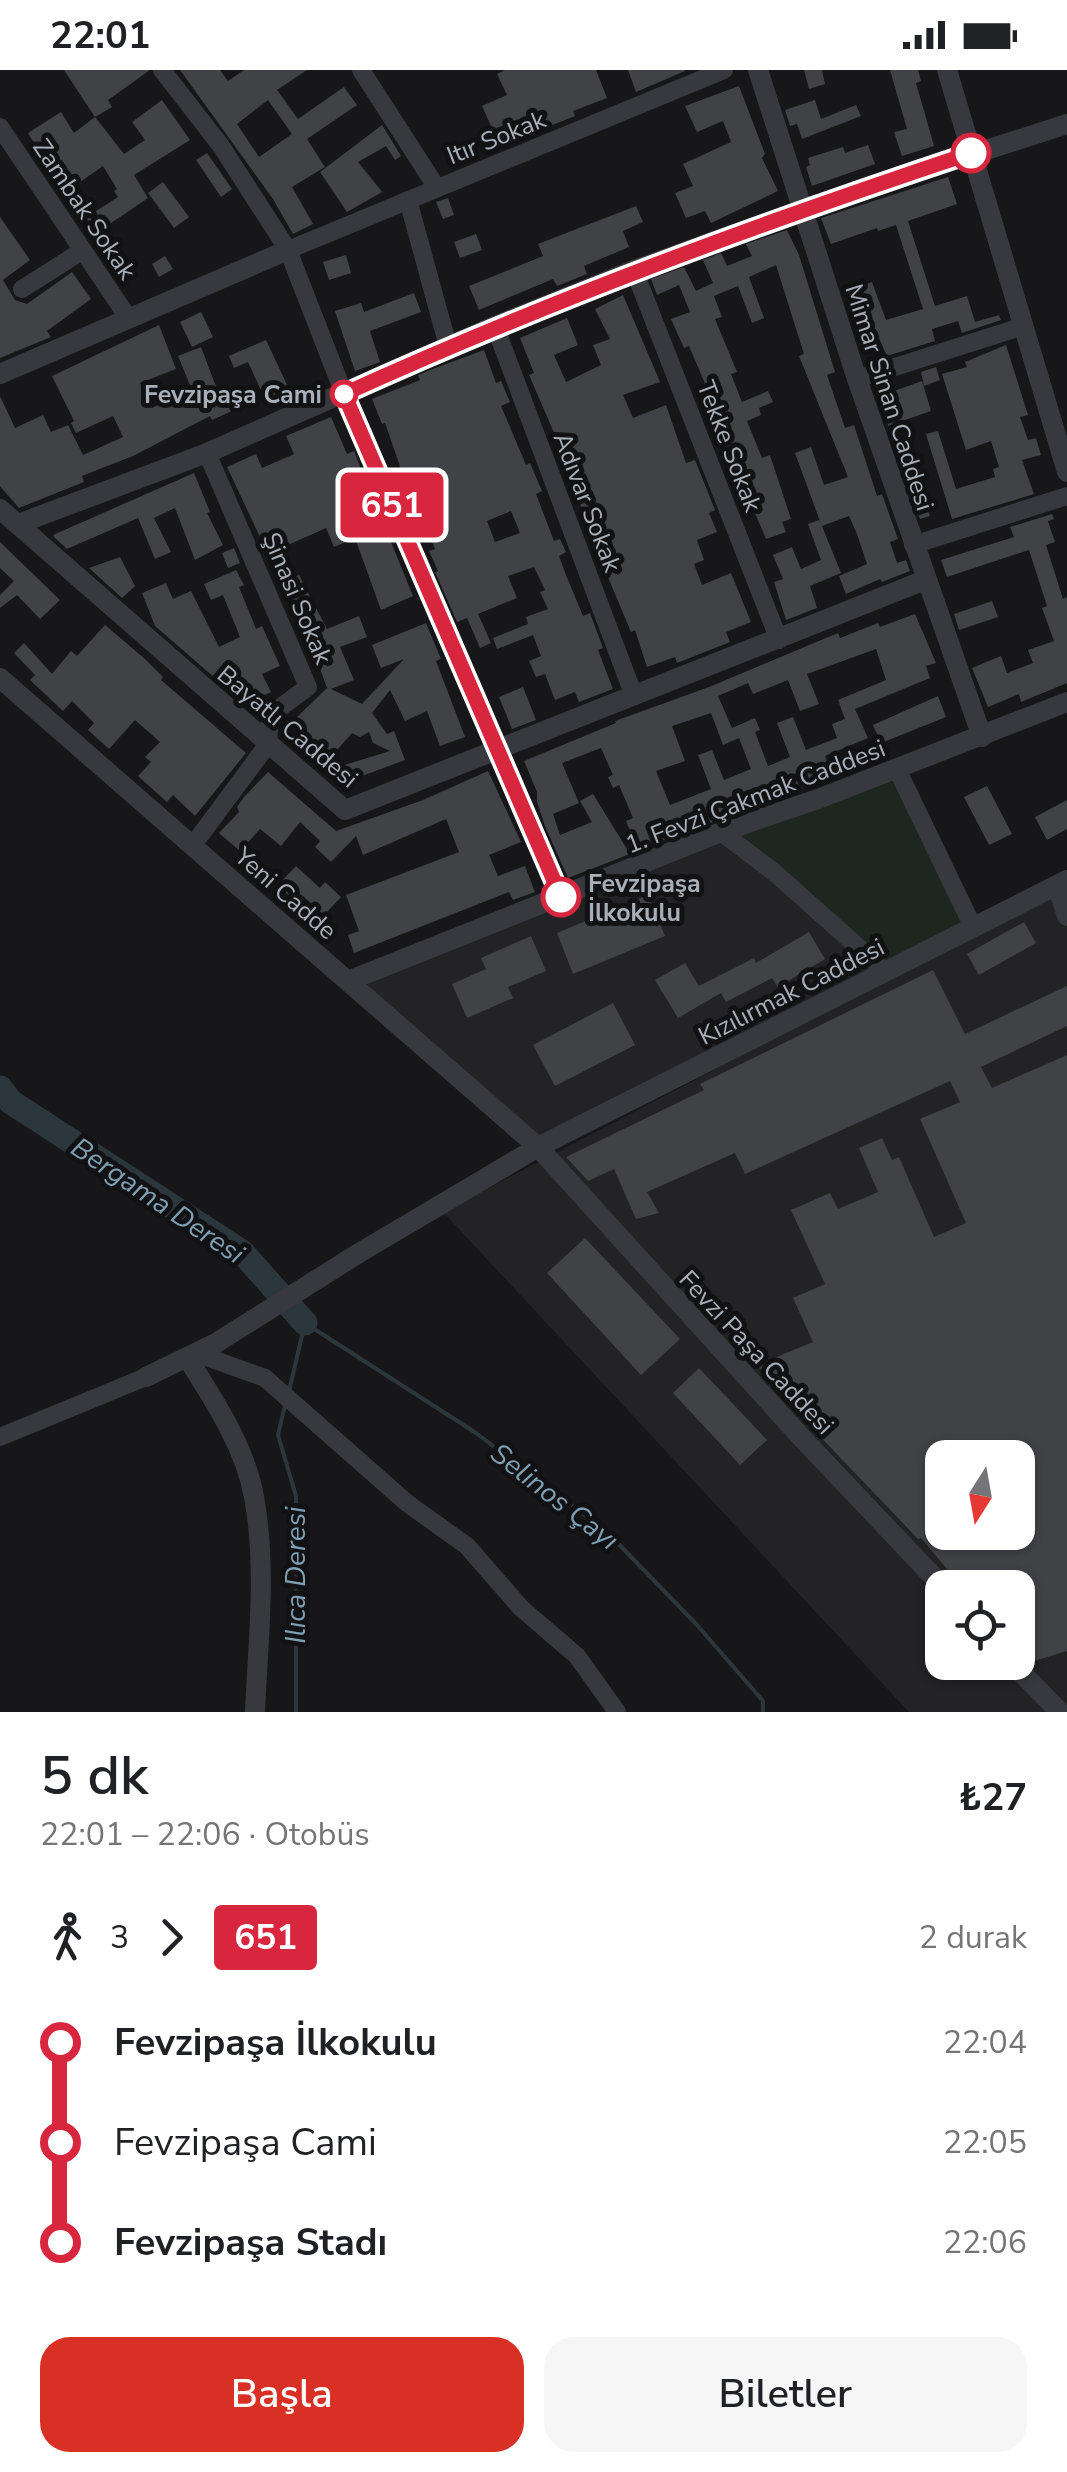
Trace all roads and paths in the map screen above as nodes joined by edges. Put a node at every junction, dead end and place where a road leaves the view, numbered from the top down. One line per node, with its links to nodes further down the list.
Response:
1 (162, 70): 12 (street)
2 (361, 70): 9 (street)
3 (724, 70): 9 (street, Itır Sokak)
4 (758, 70): 11 (street, Mimar Sinan Caddesi)
5 (946, 70): 8 (street)
6 (1067, 124): 8 (street)
7 (0, 127): 13 (street, Zambak Sokak)
8 (971, 153): 11 (street); 18 (street)
9 (437, 188): 10 (street, Itır Sokak)
10 (408, 200): 12 (street, Itır Sokak); 19 (street)
11 (801, 210): 14 (street); 21 (street, Mimar Sinan Caddesi)
12 (288, 250): 16 (street); 22 (street)
13 (82, 251): 15 (street); 16 (street, Zambak Sokak)
14 (634, 270): 17 (street); 30 (street, Tekke Sokak)
15 (22, 290)
16 (128, 319): 20 (street)
17 (495, 326): 19 (street); 32 (street, Adıvar Sokak)
18 (1024, 326): 21 (street); 24 (street)
19 (448, 346): 22 (street)
20 (0, 374)
21 (858, 380): 28 (street, Mimar Sinan Caddesi)
22 (344, 394): 23 (street); 36 (street)
23 (208, 452): 27 (street); 35 (street, Şinasi Sokak)
24 (1067, 472)
25 (1067, 496): 28 (street)
26 (0, 509): 27 (street, Bayatlı Caddesi)
27 (18, 524): 35 (street, Bayatlı Caddesi)
28 (913, 545): 29 (street, Mimar Sinan Caddesi)
29 (925, 580): 30 (street, Bayatlı Caddesi); 34 (street, Mimar Sinan Caddesi)
30 (779, 640): 32 (street, Bayatlı Caddesi)
31 (0, 678): 39 (street, Yeni Cadde)
32 (634, 696): 36 (street, Bayatlı Caddesi)
33 (1067, 702): 34 (street, 1. Fevzi Çakmak Caddesi)
34 (982, 737): 37 (street, 1. Fevzi Çakmak Caddesi)
35 (268, 744): 36 (street, Bayatlı Caddesi); 39 (street, Şinasi Sokak)
36 (496, 750): 41 (street)
37 (897, 769): 38 (street, 1. Fevzi Çakmak Caddesi); 43 (street)
38 (720, 832): 41 (street, 1. Fevzi Çakmak Caddesi); 44 (street)
39 (193, 845): 45 (street, Yeni Cadde)
40 (1062, 882): 42 (street); 43 (street, Kızılırmak Caddesi)
41 (561, 897): 45 (street, 1. Fevzi Çakmak Caddesi)
42 (1067, 916)
43 (973, 927): 44 (street, Kızılırmak Caddesi)
44 (885, 971): 46 (street, Kızılırmak Caddesi)
45 (348, 981): 46 (street, Yeni Cadde)
46 (538, 1147): 47 (street, Kızılırmak Caddesi); 50 (street, Fevzi Paşa Caddesi)
47 (201, 1352): 48 (street, Kızılırmak Caddesi); 52 (street); 53 (street)
48 (146, 1378): 49 (street)
49 (0, 1437)
50 (927, 1570)
51 (1029, 1680): 54 (street)
52 (254, 1712)
53 (618, 1712)
54 (1060, 1712)

